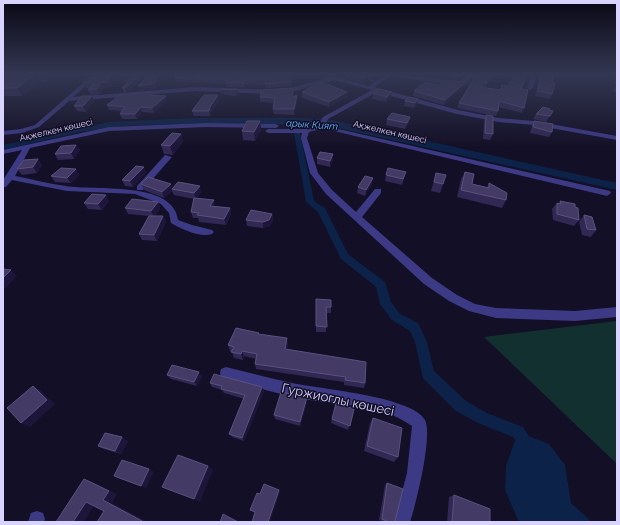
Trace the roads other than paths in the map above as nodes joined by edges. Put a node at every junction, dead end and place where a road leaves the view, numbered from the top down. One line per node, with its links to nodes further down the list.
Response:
1 (78, 98): 4 (street)
2 (357, 98): 5 (street)
3 (409, 98): 10 (street)
4 (68, 99): 9 (street)
5 (321, 127): 8 (street, Ақжелкен көшесі); 18 (street, Ақжелкен көшесі)
6 (268, 130): 7 (street)
7 (288, 131): 8 (street, Ақжелкен көшесі); 11 (street, Ақжелкен көшесі)
8 (306, 131): 19 (street)
9 (3, 133)
10 (617, 138)
11 (27, 147): 12 (street, Ақжелкен көшесі); 14 (street)
12 (3, 152)
13 (168, 157): 17 (street)
14 (10, 177): 15 (street); 17 (street)
15 (3, 185)
16 (378, 190): 19 (street)
17 (136, 192): 20 (street)
18 (607, 193)
19 (357, 217): 21 (street)
20 (209, 232)
21 (617, 312)
22 (226, 373): 23 (street, Гуржиоглы көшесі)
23 (402, 522)

